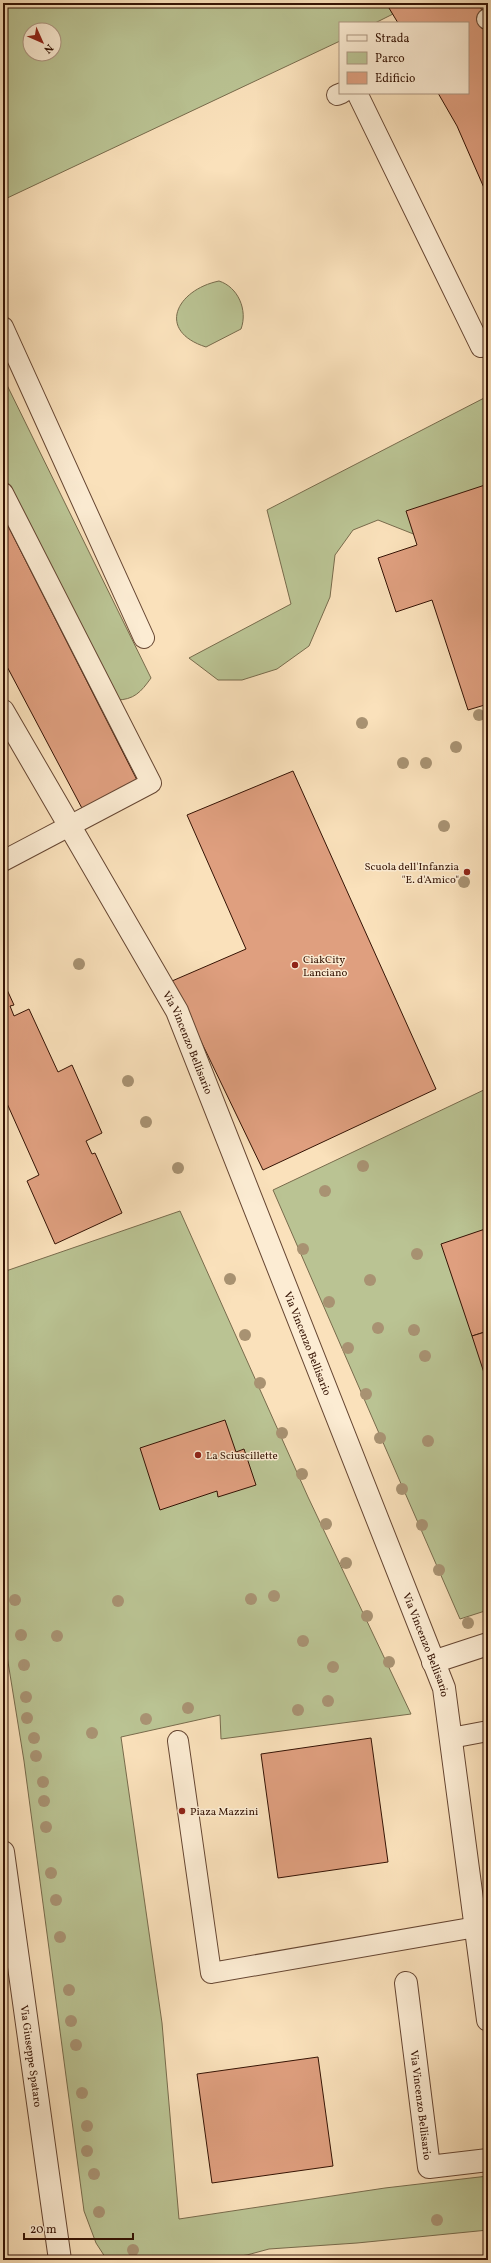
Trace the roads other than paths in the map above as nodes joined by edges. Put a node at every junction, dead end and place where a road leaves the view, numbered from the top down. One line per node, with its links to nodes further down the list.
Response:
1 (357, 94): 3 (lane)
2 (3, 327): 5 (lane)
3 (481, 347)
4 (3, 494): 7 (lane)
5 (144, 638)
6 (3, 711): 7 (street, Via Vincenzo Bellisario)
7 (70, 827): 8 (lane); 10 (street, Via Vincenzo Bellisario)
8 (3, 861)
9 (488, 1644): 10 (street)
10 (433, 1662): 12 (street, Via Vincenzo Bellisario)
11 (488, 1731): 12 (lane)
12 (451, 1738): 15 (street, Via Vincenzo Bellisario)
13 (178, 1741): 15 (lane)
14 (3, 1852): 19 (street, Via Giuseppe Spataro)
15 (476, 1927): 17 (street, Via Vincenzo Bellisario)
16 (406, 1983): 18 (street, Via Vincenzo Bellisario)
17 (488, 2020)
18 (488, 2160)
19 (60, 2260)

